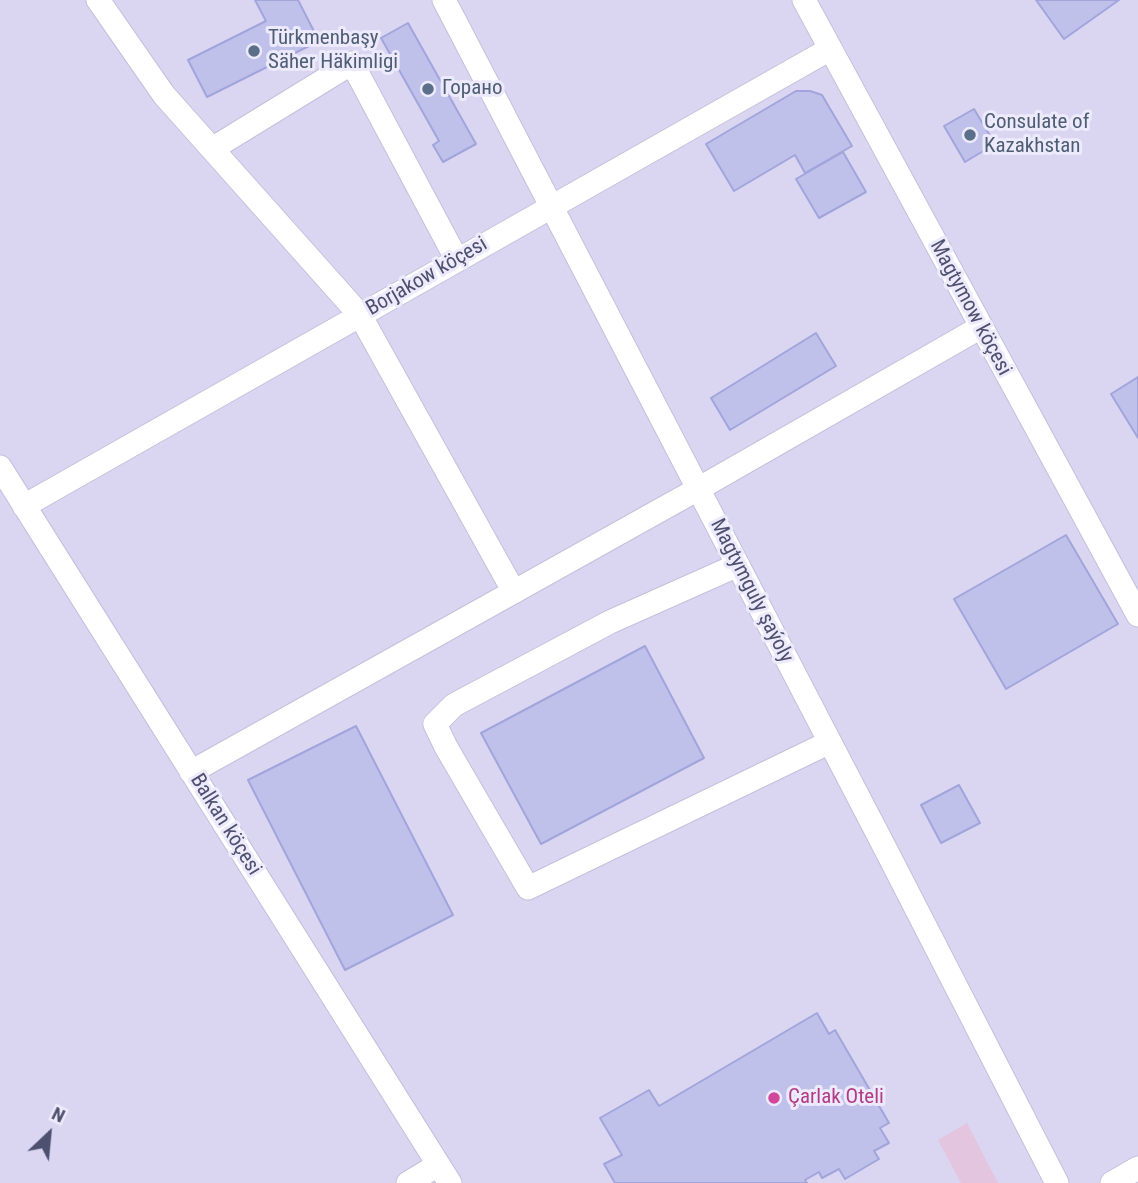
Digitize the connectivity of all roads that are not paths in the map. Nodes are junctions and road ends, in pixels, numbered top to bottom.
1 (98, 0) edge
2 (444, 0) edge
3 (804, 0) edge
4 (830, 49) junction
5 (212, 149) junction
6 (551, 206) junction
7 (457, 260) junction
8 (360, 315) junction
9 (981, 327) junction
10 (0, 467) edge
11 (698, 489) junction
12 (24, 506) junction
13 (738, 565) junction
14 (514, 592) junction
15 (1138, 615) edge
16 (830, 742) junction
17 (191, 772) junction
18 (1138, 1168) edge
19 (444, 1174) edge
20 (408, 1183) edge
21 (1057, 1183) edge
22 (1112, 1183) edge

1 - 5 street
2 - 6 street, Magtymguly şaýoly
3 - 4 street, Magtymow köçesi
4 - 6 street, Borjakow köçesi
4 - 9 street, Magtymow köçesi
5 - 7 street
5 - 8 street
6 - 7 street, Borjakow köçesi
6 - 11 street, Magtymguly şaýoly
7 - 8 street, Borjakow köçesi
8 - 12 street, Borjakow köçesi
8 - 14 street
9 - 11 street
9 - 15 street, Magtymow köçesi
10 - 12 street, Balkan köçesi
11 - 13 street, Magtymguly şaýoly
11 - 14 street
12 - 17 street, Balkan köçesi
13 - 16 street, Magtymguly şaýoly
13 - 16 street
14 - 17 street
16 - 21 street, Magtymguly şaýoly
17 - 19 street, Balkan köçesi
18 - 22 street
19 - 20 street

